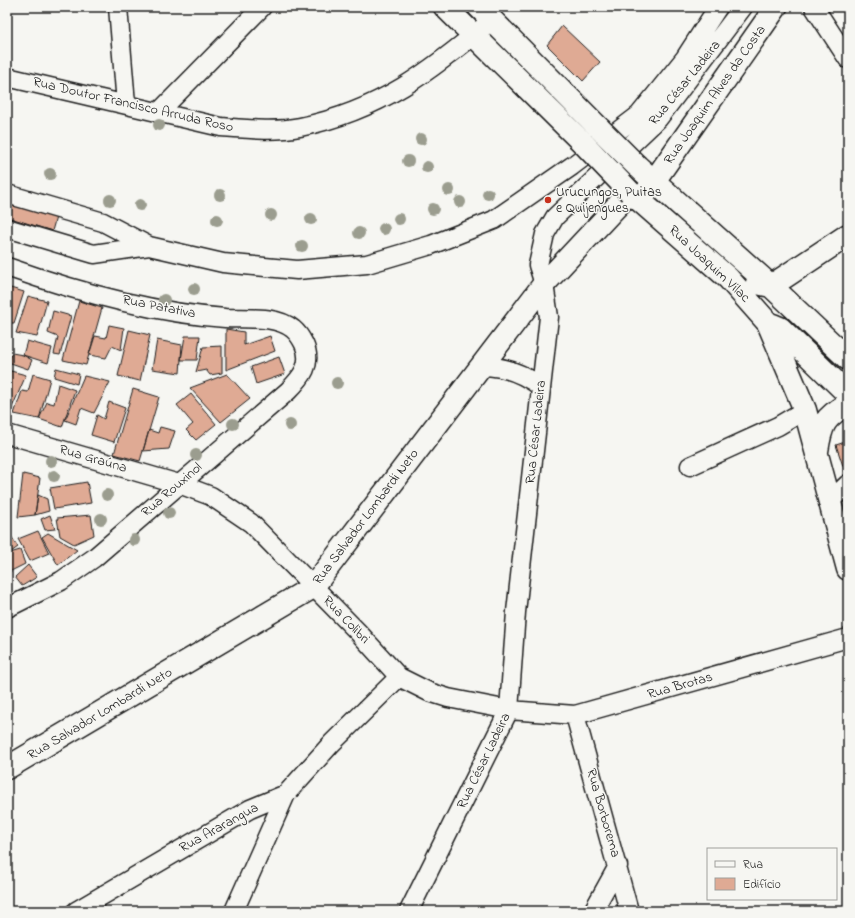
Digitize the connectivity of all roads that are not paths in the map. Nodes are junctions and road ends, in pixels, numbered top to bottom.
1 (118, 7) edge
2 (262, 7) edge
3 (445, 7) edge
4 (718, 7) edge
5 (743, 7) edge
6 (776, 7) edge
7 (814, 7) edge
8 (485, 14) edge
9 (474, 35) junction
10 (848, 59) edge
11 (7, 77) edge
12 (126, 104) junction
13 (158, 113) junction
14 (654, 183) junction
15 (7, 194) edge
16 (635, 196) junction
17 (7, 228) edge
18 (848, 235) edge
19 (149, 246) junction
20 (7, 267) edge
21 (728, 278) junction
22 (544, 284) junction
23 (771, 286) junction
24 (768, 323) junction
25 (305, 346) joint
26 (848, 359) edge
27 (481, 366) junction
28 (541, 387) junction
29 (848, 394) edge
30 (848, 404) edge
31 (805, 410) junction
32 (10, 436) edge
33 (817, 452) junction
34 (690, 466) dead end
35 (179, 484) junction
36 (848, 484) edge
37 (830, 501) junction
38 (848, 570) edge
39 (313, 587) junction
40 (7, 608) edge
41 (848, 638) edge
42 (399, 677) junction
43 (509, 710) junction
44 (576, 715) junction
45 (7, 768) edge
46 (286, 794) junction
47 (618, 866) junction
48 (76, 911) edge
49 (234, 911) edge
50 (409, 911) edge
51 (593, 911) edge
52 (629, 911) edge

1 - 12 street
2 - 13 street
3 - 9 main road, Rua Joaquim Vilac
4 - 19 street
5 - 22 street, Rua César Ladeira
6 - 14 main road, Rua Joaquim Alves da Costa
7 - 10 street
8 - 9 street, Rua Doutor Francisco Arruda Roso
8 - 14 main road, Rua Joaquim Vilac, bridge
9 - 13 street, Rua Doutor Francisco Arruda Roso
9 - 16 main road, Rua Joaquim Vilac, bridge
11 - 12 street, Rua Doutor Francisco Arruda Roso
12 - 13 street, Rua Doutor Francisco Arruda Roso
14 - 16 main road, Rua Salvador Lombardi Neto
14 - 23 main road, Rua Joaquim Vilac
15 - 19 street
16 - 21 main road, Rua Joaquim Vilac
16 - 22 main road, Rua Salvador Lombardi Neto
17 - 19 street
18 - 23 main road
20 - 25 street, Rua Patativa
21 - 23 main road
21 - 24 main road, Rua Joaquim Vilac
22 - 27 main road, Rua Salvador Lombardi Neto
22 - 28 street, Rua César Ladeira
23 - 26 main road, Rua Joaquim Vilac
24 - 29 main road
24 - 31 main road, Rua Joaquim Vilac
25 - 35 street, Rua Rouxinol
27 - 28 street
27 - 39 main road, Rua Salvador Lombardi Neto
28 - 43 street, Rua César Ladeira
30 - 33 main road
31 - 33 main road, Rua Joaquim Vilac
31 - 34 street
32 - 35 street, Rua Graúna
33 - 37 main road, Rua Joaquim Vilac
35 - 39 street, Rua Colibri
35 - 40 street, Rua Rouxinol
36 - 37 street
37 - 38 main road, Rua Joaquim Vilac
39 - 42 street, Rua Colibri
39 - 45 main road, Rua Salvador Lombardi Neto
41 - 44 street, Rua Brotas
42 - 43 street, Rua Colibri
42 - 46 street, Rua Ararangua
43 - 44 street, Rua Brotas
43 - 50 street, Rua César Ladeira
44 - 47 street, Rua Borborema
46 - 48 street, Rua Ararangua
46 - 49 street
47 - 51 street
47 - 52 street, Rua Borborema

